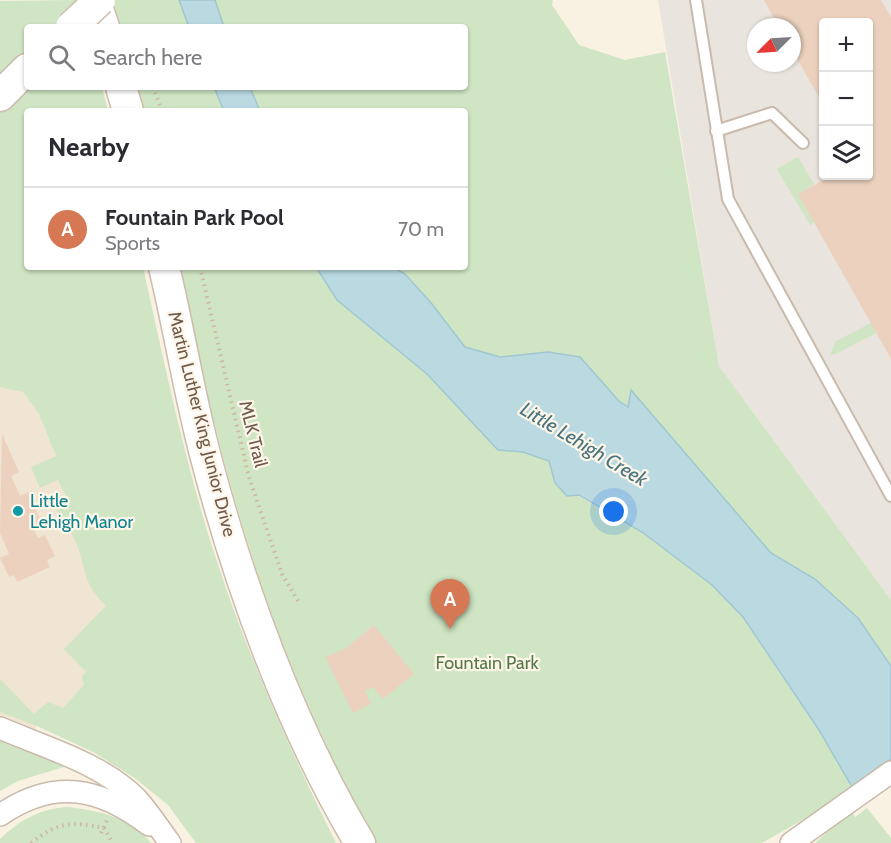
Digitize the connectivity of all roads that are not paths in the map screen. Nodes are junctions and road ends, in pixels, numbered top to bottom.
1 (95, 0) edge
2 (100, 0) edge
3 (696, 0) edge
4 (74, 24) edge
5 (103, 24) edge
6 (24, 72) edge
7 (123, 90) edge
8 (0, 96) edge
9 (127, 108) edge
10 (716, 131) junction
11 (803, 143) dead end
12 (165, 270) edge
13 (891, 496) edge
14 (0, 728) edge
15 (891, 772) edge
16 (0, 815) edge
17 (168, 841) edge
18 (360, 843) edge
19 (791, 843) edge

1 - 5 main road
2 - 4 main road, bridge
3 - 10 lane
6 - 8 main road
7 - 9 main road
10 - 11 lane
10 - 13 lane
12 - 18 main road, Martin Luther King Junior Drive
14 - 17 street
15 - 19 street
16 - 17 street

